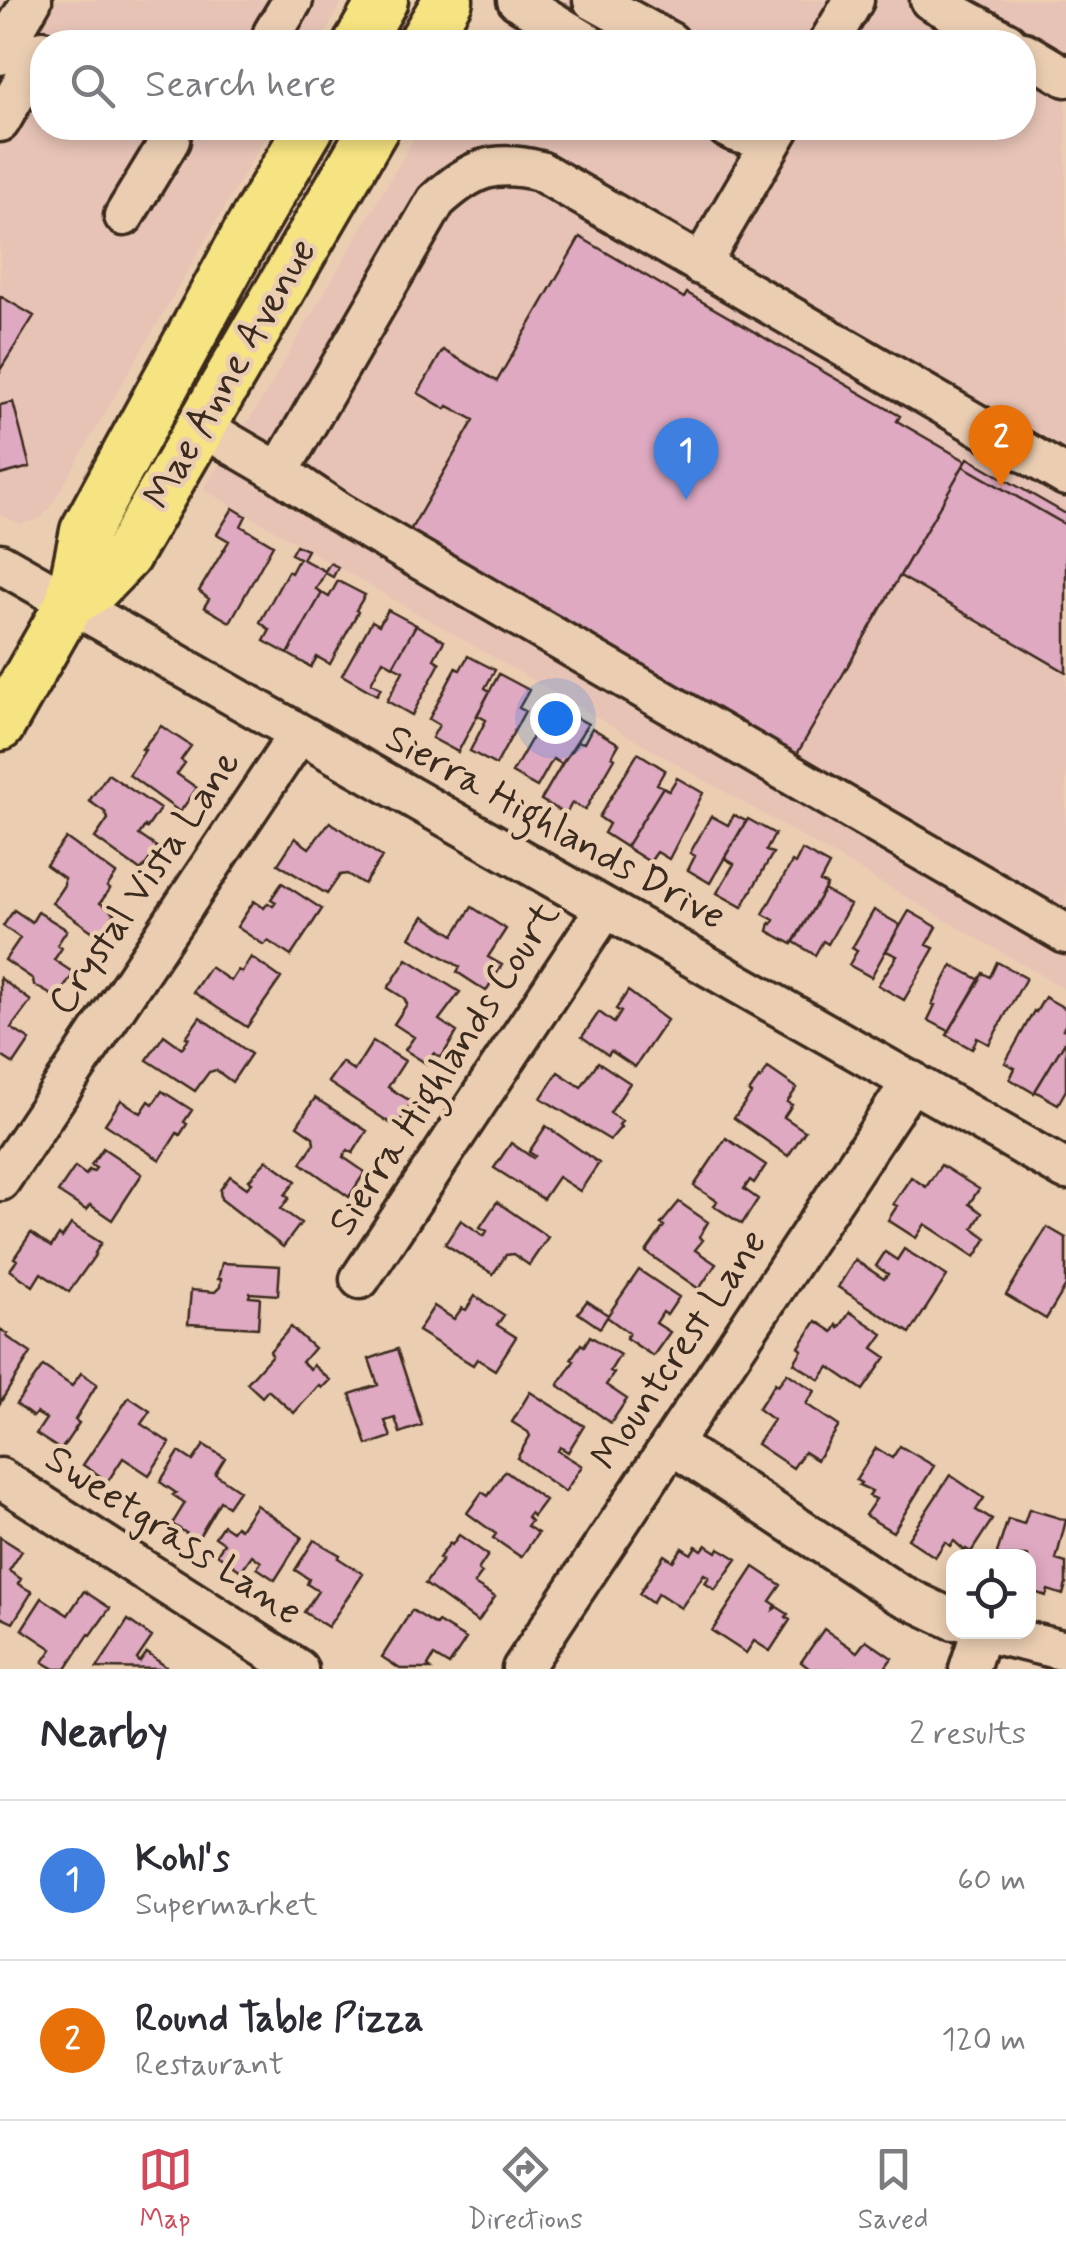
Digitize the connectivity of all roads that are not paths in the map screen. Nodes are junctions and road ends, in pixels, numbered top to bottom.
1 (32, 0) edge
2 (293, 0) edge
3 (448, 0) edge
4 (517, 0) edge
5 (854, 0) edge
6 (930, 0) edge
7 (608, 5) edge
8 (275, 30) edge
9 (430, 30) edge
10 (566, 30) edge
11 (650, 30) edge
12 (836, 30) edge
13 (985, 30) edge
14 (0, 55) edge
15 (1036, 59) edge
16 (30, 71) edge
17 (1066, 76) edge
18 (0, 122) edge
19 (170, 140) edge
20 (302, 140) edge
21 (772, 140) edge
22 (363, 146) edge
23 (124, 216) dead end
24 (700, 265) junction
25 (202, 426) junction
26 (279, 472) junction
27 (1066, 476) edge
28 (0, 564) edge
29 (70, 603) junction
30 (0, 726) edge
31 (298, 735) junction
32 (605, 909) junction
33 (1066, 934) edge
34 (912, 1081) junction
35 (1066, 1170) edge
36 (0, 1181) edge
37 (360, 1279) dead end
38 (672, 1444) junction
39 (0, 1478) edge
40 (946, 1616) edge
41 (980, 1639) edge
42 (1014, 1639) edge
43 (1066, 1651) edge
44 (298, 1669) edge
45 (522, 1669) edge
46 (968, 1669) edge

1 - 14 street
2 - 8 street
3 - 9 main road
4 - 10 street
5 - 12 street
6 - 13 street
7 - 11 street
15 - 17 street
16 - 18 street
19 - 23 street
20 - 29 main road, Mae Anne Avenue
21 - 24 street
22 - 25 main road, Mae Anne Avenue
24 - 26 street
24 - 27 street
25 - 26 street
25 - 29 main road, Mae Anne Avenue
26 - 33 street
28 - 29 street, Sierra Highlands Drive
29 - 30 main road, Mae Anne Avenue
29 - 31 street, Sierra Highlands Drive
31 - 32 street, Sierra Highlands Drive
31 - 36 street, Crystal Vista Lane
32 - 34 street, Sierra Highlands Drive
32 - 37 street, Sierra Highlands Court
34 - 35 street, Sierra Highlands Drive
34 - 38 street, Mountcrest Lane
38 - 40 street
38 - 45 street, Mountcrest Lane
39 - 44 street, Sweetgrass Lane
41 - 46 street
42 - 43 street

